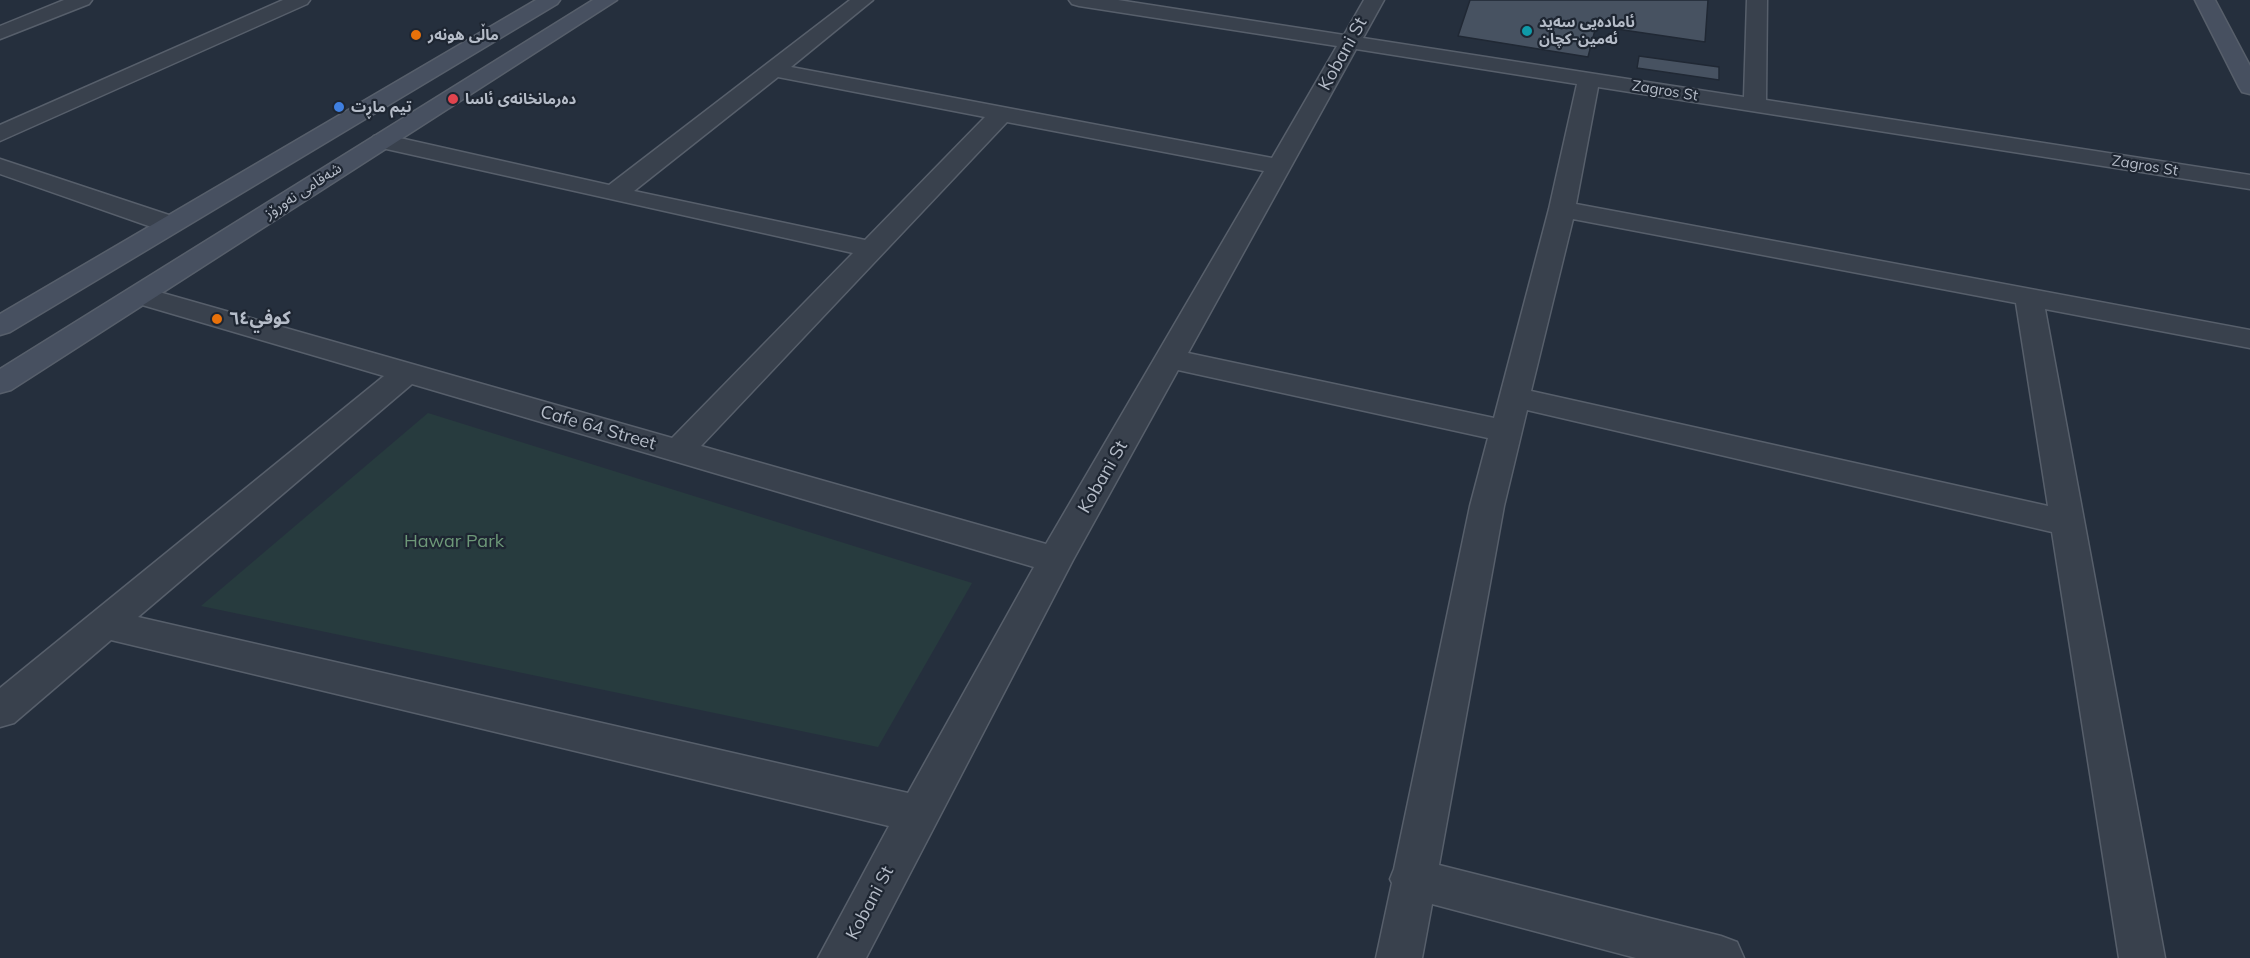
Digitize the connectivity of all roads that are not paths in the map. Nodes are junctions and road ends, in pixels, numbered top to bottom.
1 (82, 0) edge
2 (300, 0) edge
3 (550, 0) edge
4 (607, 0) edge
5 (863, 0) edge
6 (1079, 0) edge
7 (1374, 0) edge
8 (1757, 0) edge
9 (2205, 0) edge
10 (0, 33) edge
11 (1351, 41) junction
12 (2242, 56) edge
13 (775, 70) junction
14 (1588, 79) junction
15 (2250, 87) edge
16 (1755, 105) junction
17 (1000, 114) junction
18 (0, 134) edge
19 (382, 141) junction
20 (0, 166) edge
21 (1279, 168) junction
22 (2250, 182) edge
23 (614, 194) junction
24 (1562, 209) junction
25 (169, 224) junction
26 (872, 249) junction
27 (141, 296) junction
28 (2029, 297) junction
29 (0, 326) edge
30 (2250, 339) edge
31 (1172, 359) junction
32 (407, 373) junction
33 (0, 383) edge
34 (1515, 397) junction
35 (1506, 431) junction
36 (678, 451) junction
37 (2068, 523) junction
38 (1055, 560) junction
39 (105, 624) junction
40 (0, 711) edge
41 (917, 814) junction
42 (1412, 879) junction
43 (841, 958) edge
44 (1399, 958) edge
45 (1721, 958) edge
46 (2142, 958) edge

1 - 10 street
2 - 18 street
3 - 25 main road
4 - 19 main road, شەقامی نەورۆز
5 - 13 street
6 - 11 street, Zagros St
7 - 11 street, Kobani St
8 - 16 street
9 - 12 main road
11 - 14 street, Zagros St
11 - 21 street, Kobani St
12 - 15 main road
13 - 17 street
13 - 23 street
14 - 16 street, Zagros St
14 - 24 street
16 - 22 street, Zagros St
17 - 21 street
17 - 26 street
19 - 23 street
19 - 27 main road, شەقامی نەورۆز
20 - 25 street
21 - 31 street, Kobani St
23 - 26 street
24 - 28 street
24 - 34 street
25 - 29 main road
26 - 36 street
27 - 32 street, Cafe 64 Street
27 - 33 main road, شەقامی نەورۆز
28 - 30 street
28 - 37 street
31 - 35 street
31 - 38 street, Kobani St
32 - 36 street, Cafe 64 Street
32 - 39 street
34 - 35 street
34 - 37 street
35 - 42 street
36 - 38 street, Cafe 64 Street
37 - 46 street
38 - 41 street, Kobani St
39 - 40 street
39 - 41 street
41 - 43 street, Kobani St
42 - 44 street
42 - 45 street

